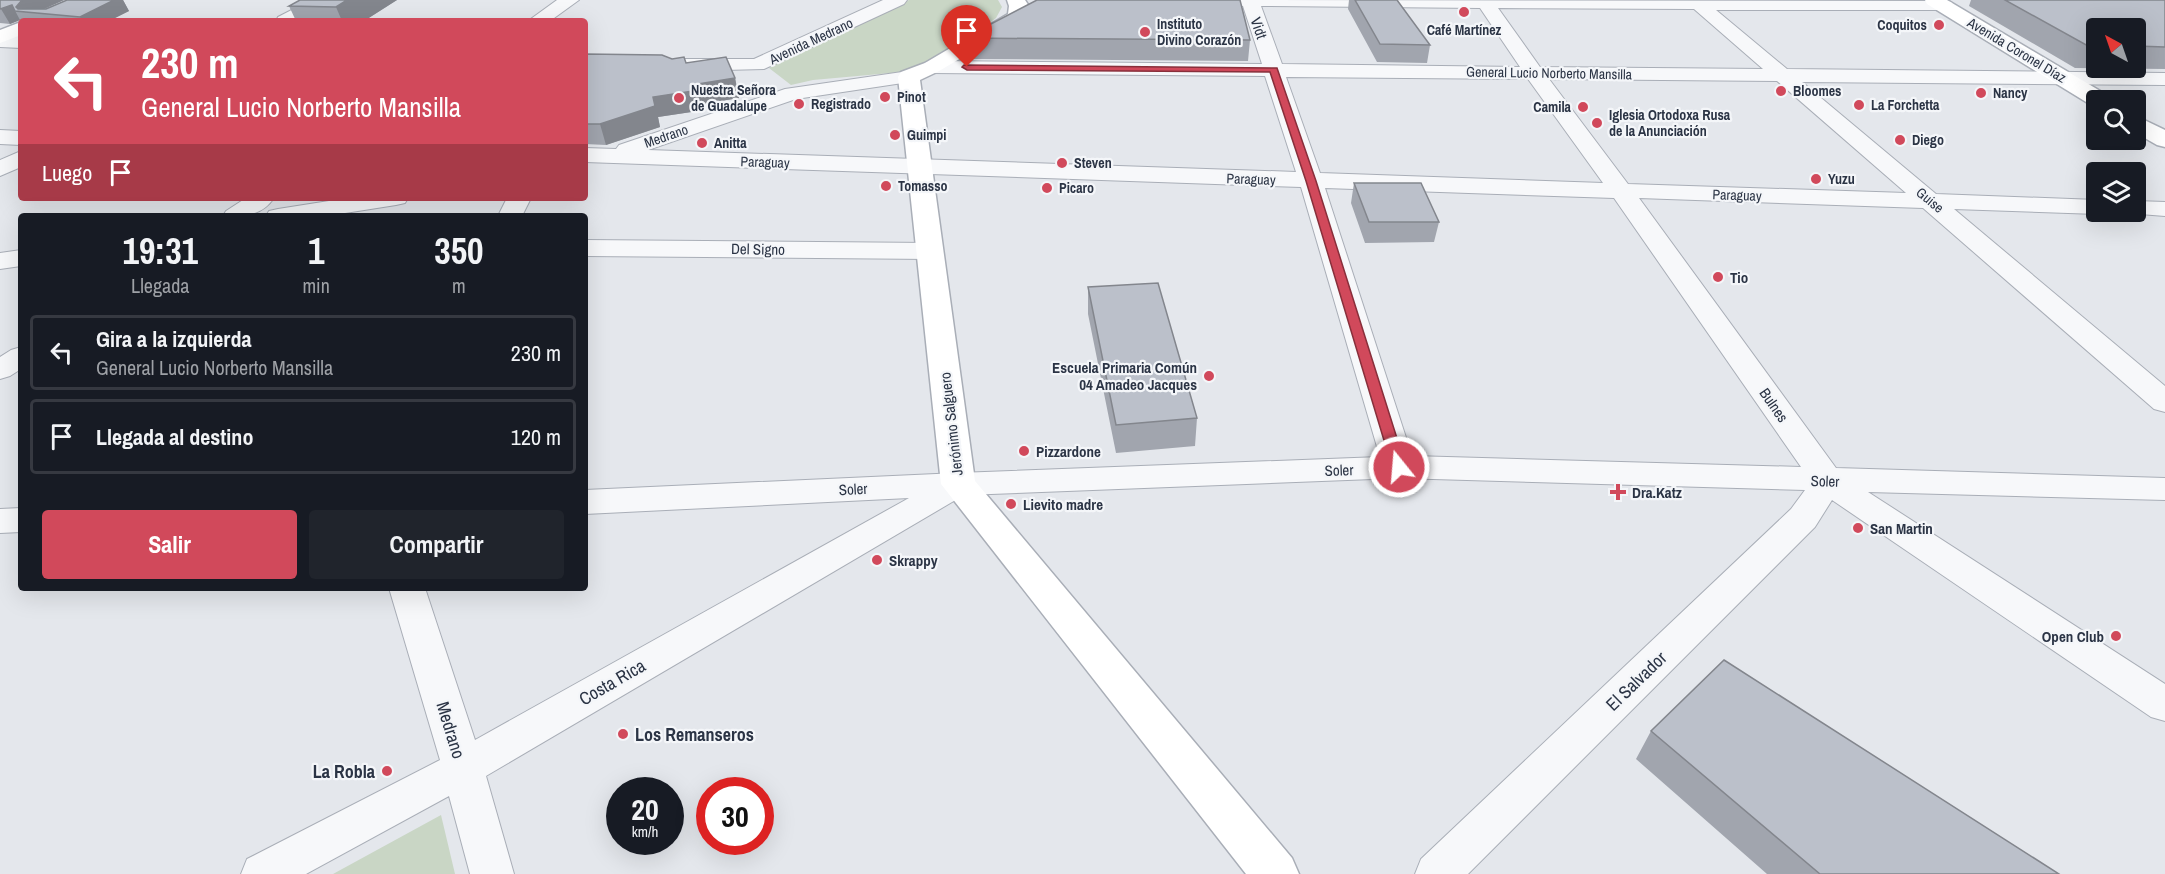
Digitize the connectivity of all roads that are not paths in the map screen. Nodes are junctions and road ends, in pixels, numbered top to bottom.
1 (325, 0) edge
2 (570, 0) edge
3 (898, 0) edge
4 (1230, 0) edge
5 (1250, 0) edge
6 (1485, 2) edge
7 (1696, 2) edge
8 (1950, 2) edge
9 (1038, 7) edge
10 (1017, 8) edge
11 (291, 18) edge
12 (542, 18) edge
13 (18, 30) edge
14 (0, 39) edge
15 (18, 42) edge
16 (665, 65) edge
17 (932, 67) junction
18 (1274, 70) junction
19 (1533, 73) junction
20 (1780, 75) junction
21 (909, 76) junction
22 (2060, 77) junction
23 (2165, 79) edge
24 (2086, 92) edge
25 (2146, 129) edge
26 (0, 137) edge
27 (18, 138) edge
28 (2165, 140) edge
29 (588, 155) edge
30 (608, 156) junction
31 (18, 160) edge
32 (588, 161) edge
33 (921, 167) junction
34 (0, 169) edge
35 (1311, 181) junction
36 (1621, 191) junction
37 (258, 201) edge
38 (376, 201) edge
39 (1932, 201) junction
40 (2086, 207) edge
41 (2146, 208) edge
42 (2165, 209) edge
43 (240, 213) edge
44 (298, 213) edge
45 (588, 248) edge
46 (930, 251) junction
47 (18, 258) edge
48 (0, 261) edge
49 (18, 358) edge
50 (0, 370) edge
51 (2165, 402) edge
52 (1399, 467) junction
53 (1828, 481) junction
54 (958, 484) junction
55 (2165, 489) edge
56 (588, 502) edge
57 (18, 520) edge
58 (0, 521) edge
59 (408, 591) edge
60 (2165, 705) edge
61 (463, 768) junction
62 (263, 874) edge
63 (492, 874) edge
64 (1275, 874) edge
65 (1437, 874) edge

1 - 11 street
2 - 12 street
3 - 16 street, Avenida Medrano
4 - 5 street
5 - 6 street
5 - 18 street, Vidt
6 - 7 street
6 - 19 street, Bulnes
7 - 8 street
7 - 20 street, Guise
8 - 22 street, Avenida Coronel Díaz
9 - 10 street
10 - 17 street
13 - 14 street
14 - 15 street
17 - 18 street, General Lucio Norberto Mansilla
17 - 21 street
18 - 19 street, General Lucio Norberto Mansilla
18 - 35 street, Vidt
19 - 20 street, General Lucio Norberto Mansilla
19 - 36 street, Bulnes
20 - 22 street, General Lucio Norberto Mansilla
20 - 39 street, Guise
21 - 30 street, Medrano
21 - 33 street, Jerónimo Salguero
22 - 23 street, General Lucio Norberto Mansilla
22 - 24 street, Avenida Coronel Díaz
25 - 28 street
26 - 27 street
29 - 30 street, Paraguay
30 - 32 street
30 - 33 street, Paraguay
31 - 34 street
33 - 35 street, Paraguay
33 - 46 street, Jerónimo Salguero
35 - 36 street, Paraguay
35 - 52 street, Vidt
36 - 39 street, Paraguay
36 - 53 street, Bulnes
37 - 43 street
38 - 44 street
39 - 40 street, Paraguay
39 - 51 street, Guise
41 - 42 street
45 - 46 street, Del Signo
46 - 54 street, Jerónimo Salguero
47 - 48 street
49 - 50 street
52 - 53 street, Soler
52 - 54 street, Soler
53 - 55 street, Soler
53 - 60 street, Bulnes
53 - 65 street, El Salvador
54 - 56 street, Soler
54 - 61 street, Costa Rica
54 - 64 street, Jerónimo Salguero
57 - 58 street
59 - 61 street, Medrano
61 - 62 street, Costa Rica
61 - 63 street, Medrano

